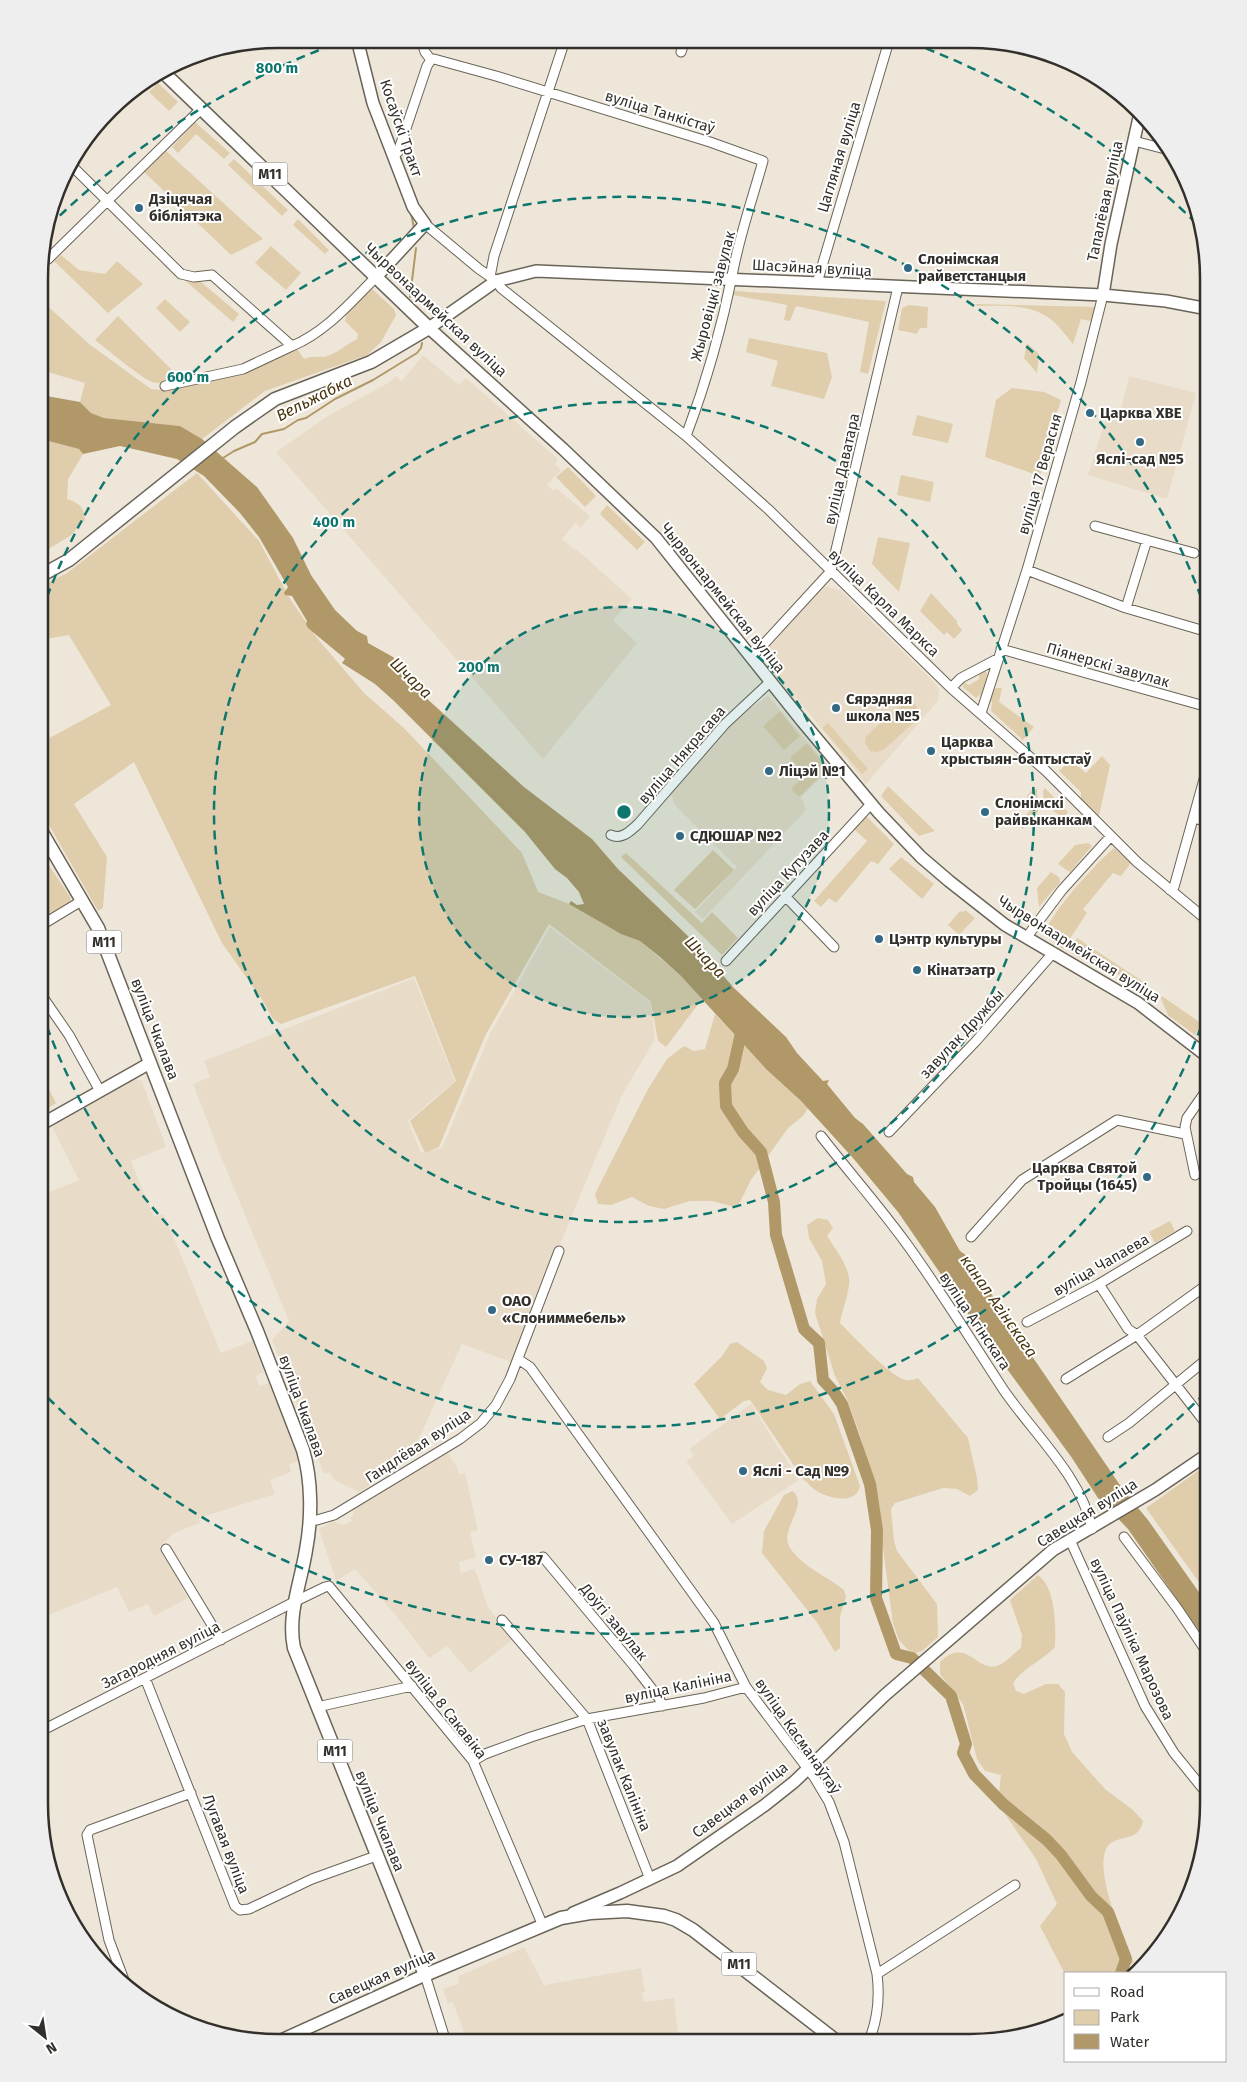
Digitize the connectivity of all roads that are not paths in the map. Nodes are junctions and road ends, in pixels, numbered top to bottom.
1 (359, 48) edge
2 (424, 48) edge
3 (563, 48) edge
4 (682, 48) edge
5 (886, 48) edge
6 (681, 52) dead end
7 (431, 60) junction
8 (167, 76) edge
9 (547, 92) junction
10 (202, 109) junction
11 (1138, 122) edge
12 (1134, 141) junction
13 (1159, 147) edge
14 (393, 156) junction
15 (763, 161) joint
16 (75, 169) edge
17 (108, 200) junction
18 (425, 224) junction
19 (48, 259) dead end
20 (376, 277) junction
21 (493, 279) junction
22 (732, 279) junction
23 (817, 283) junction
24 (898, 287) junction
25 (1103, 295) junction
26 (1200, 307) edge
27 (428, 328) junction
28 (292, 346) junction
29 (165, 386) dead end
30 (686, 436) junction
31 (1095, 526) dead end
32 (1148, 540) junction
33 (1194, 553) dead end
34 (1027, 570) junction
35 (831, 571) junction
36 (48, 572) edge
37 (1126, 608) junction
38 (1200, 630) edge
39 (1000, 654) junction
40 (751, 658) junction
41 (770, 682) junction
42 (951, 688) junction
43 (1200, 705) edge
44 (981, 713) junction
45 (1200, 795) edge
46 (871, 804) junction
47 (1194, 818) junction
48 (1200, 820) edge
49 (611, 835) dead end
50 (1111, 836) junction
51 (48, 842) edge
52 (1170, 890) junction
53 (785, 896) junction
54 (83, 900) junction
55 (1200, 914) edge
56 (48, 921) edge
57 (1026, 938) junction
58 (834, 948) dead end
59 (1052, 953) junction
60 (726, 961) dead end
61 (48, 1004) edge
62 (1200, 1052) edge
63 (150, 1063) junction
64 (100, 1091) junction
65 (1200, 1099) edge
66 (48, 1120) edge
67 (889, 1132) dead end
68 (1185, 1134) junction
69 (821, 1136) dead end
70 (1195, 1175) dead end
71 (1187, 1231) dead end
72 (971, 1237) dead end
73 (560, 1252) dead end
74 (1099, 1284) junction
75 (1200, 1290) edge
76 (1028, 1322) dead end
77 (1136, 1335) junction
78 (518, 1359) junction
79 (1200, 1365) edge
80 (1066, 1379) dead end
81 (1176, 1385) junction
82 (1200, 1416) edge
83 (1108, 1436) dead end
84 (1200, 1459) edge
85 (309, 1520) junction
86 (1096, 1526) junction
87 (1124, 1536) dead end
88 (1070, 1540) junction
89 (166, 1549) dead end
90 (542, 1557) dead end
91 (296, 1601) junction
92 (502, 1620) dead end
93 (221, 1640) junction
94 (1200, 1642) edge
95 (145, 1678) junction
96 (412, 1686) junction
97 (746, 1687) junction
98 (317, 1706) junction
99 (662, 1706) junction
100 (588, 1719) junction
101 (48, 1727) edge
102 (473, 1761) junction
103 (808, 1768) junction
104 (1200, 1785) edge
105 (190, 1793) junction
106 (376, 1856) junction
107 (650, 1879) junction
108 (1015, 1885) dead end
109 (620, 1893) junction
110 (627, 1911) junction
111 (562, 1918) junction
112 (543, 1926) junction
113 (121, 1973) edge
114 (877, 1974) junction
115 (426, 1975) junction
116 (875, 2025) junction
117 (295, 2034) edge
118 (444, 2034) edge
119 (826, 2034) edge
120 (872, 2034) edge
121 (875, 2034) edge

1 - 14 main road, Косаўскі Тракт
2 - 7 street
3 - 9 street
4 - 6 street
5 - 23 street, Цагляная вуліца
7 - 9 street, вуліца Танкістаў
7 - 14 street
8 - 10 highway, Чырвонаармейская вуліца / М11
9 - 15 street, вуліца Танкістаў
9 - 21 street
10 - 17 street
10 - 20 highway, Чырвонаармейская вуліца / М11
11 - 12 main road, Тапалёвая вуліца
12 - 13 street
12 - 25 main road, Тапалёвая вуліца
14 - 18 main road, Косаўскі Тракт
15 - 22 street, Жыровіцкі завулак
16 - 17 street
17 - 19 street
17 - 28 street
18 - 20 main road
18 - 21 street, Косаўскі Тракт
20 - 27 highway, Чырвонаармейская вуліца / М11
20 - 28 street
21 - 22 main road, Шасэйная вуліца
21 - 27 main road, Шасэйная вуліца
21 - 30 street, вуліца Карла Маркса
22 - 23 main road, Шасэйная вуліца
22 - 30 street, Жыровіцкі завулак
23 - 24 main road, Шасэйная вуліца
24 - 25 main road, Шасэйная вуліца
24 - 35 street, вуліца Даватара
25 - 26 main road, Шасэйная вуліца
25 - 34 street, вуліца 17 Верасня
27 - 36 highway
27 - 40 main road, Чырвонаармейская вуліца
28 - 29 street
30 - 35 street, вуліца Карла Маркса
31 - 32 street
32 - 33 street
32 - 37 street
34 - 37 street
34 - 39 street, вуліца 17 Верасня
35 - 40 street, вуліца Даватара
35 - 42 street, вуліца Карла Маркса
37 - 38 street
39 - 42 street
39 - 43 street, Піянерскі завулак
39 - 44 street, вуліца 17 Верасня
40 - 41 main road, Чырвонаармейская вуліца
41 - 46 main road, Чырвонаармейская вуліца
41 - 49 street, вуліца Някрасава
42 - 44 street, вуліца Карла Маркса
44 - 50 street, вуліца Карла Маркса
45 - 47 street
46 - 53 street, вуліца Кутузава
46 - 57 main road, Чырвонаармейская вуліца
47 - 48 street
47 - 52 street
50 - 52 street, вуліца Карла Маркса
50 - 57 street
51 - 54 highway, вуліца Чкалава / М11
52 - 55 street, вуліца Карла Маркса
53 - 58 street
53 - 60 street, вуліца Кутузава
54 - 56 street
54 - 63 highway, вуліца Чкалава / М11
57 - 59 main road, Чырвонаармейская вуліца
59 - 62 main road, Чырвонаармейская вуліца
59 - 67 street, завулак Дружбы
61 - 64 street
63 - 64 main road
63 - 85 highway, вуліца Чкалава / М11
64 - 66 main road
65 - 68 street
68 - 70 street
68 - 72 street
69 - 86 street, вуліца Агінскага
71 - 74 street, вуліца Чапаева
73 - 78 street, Гандлёвая вуліца
74 - 76 street, вуліца Чапаева
74 - 77 street
75 - 77 street
77 - 80 street
77 - 81 street
78 - 85 street, Гандлёвая вуліца
78 - 97 street, вуліца Касманаўтаў
79 - 81 street
81 - 82 street
81 - 83 street
84 - 86 main road, Савецкая вуліца
85 - 91 highway, вуліца Чкалава / М11
86 - 88 main road, Савецкая вуліца
87 - 94 street
88 - 103 main road, Савецкая вуліца
88 - 104 street, вуліца Паўліка Марозова
89 - 93 street
90 - 99 street, Доўгі завулак
91 - 93 street, Загародняя вуліца
91 - 96 street, вуліца 8 Сакавіка
91 - 98 highway, вуліца Чкалава / М11
92 - 100 street, завулак Калініна
93 - 95 street, Загародняя вуліца
95 - 101 street, Загародняя вуліца
95 - 105 street, Лугавая вуліца
96 - 98 street
96 - 102 street, вуліца 8 Сакавіка
97 - 99 street, вуліца Калініна
97 - 103 street, вуліца Касманаўтаў
98 - 106 highway, вуліца Чкалава / М11
99 - 100 street, вуліца Калініна
100 - 102 street, вуліца Калініна
100 - 107 street, завулак Калініна
102 - 112 street, вуліца 8 Сакавіка
103 - 107 main road, Савецкая вуліца
103 - 114 street, вуліца Касманаўтаў
105 - 106 street, Лугавая вуліца
105 - 113 street
106 - 115 highway, вуліца Чкалава / М11
107 - 109 main road, Савецкая вуліца
108 - 114 street
109 - 110 main road
109 - 111 main road, Савецкая вуліца
110 - 111 highway, М11
110 - 119 highway, М11
111 - 112 highway, Савецкая вуліца / М11
112 - 115 highway, Савецкая вуліца / М11
114 - 116 street, вуліца Касманаўтаў
115 - 117 main road, Савецкая вуліца
115 - 118 street, вуліца Чкалава
116 - 120 street, вуліца Касманаўтаў
116 - 121 street

